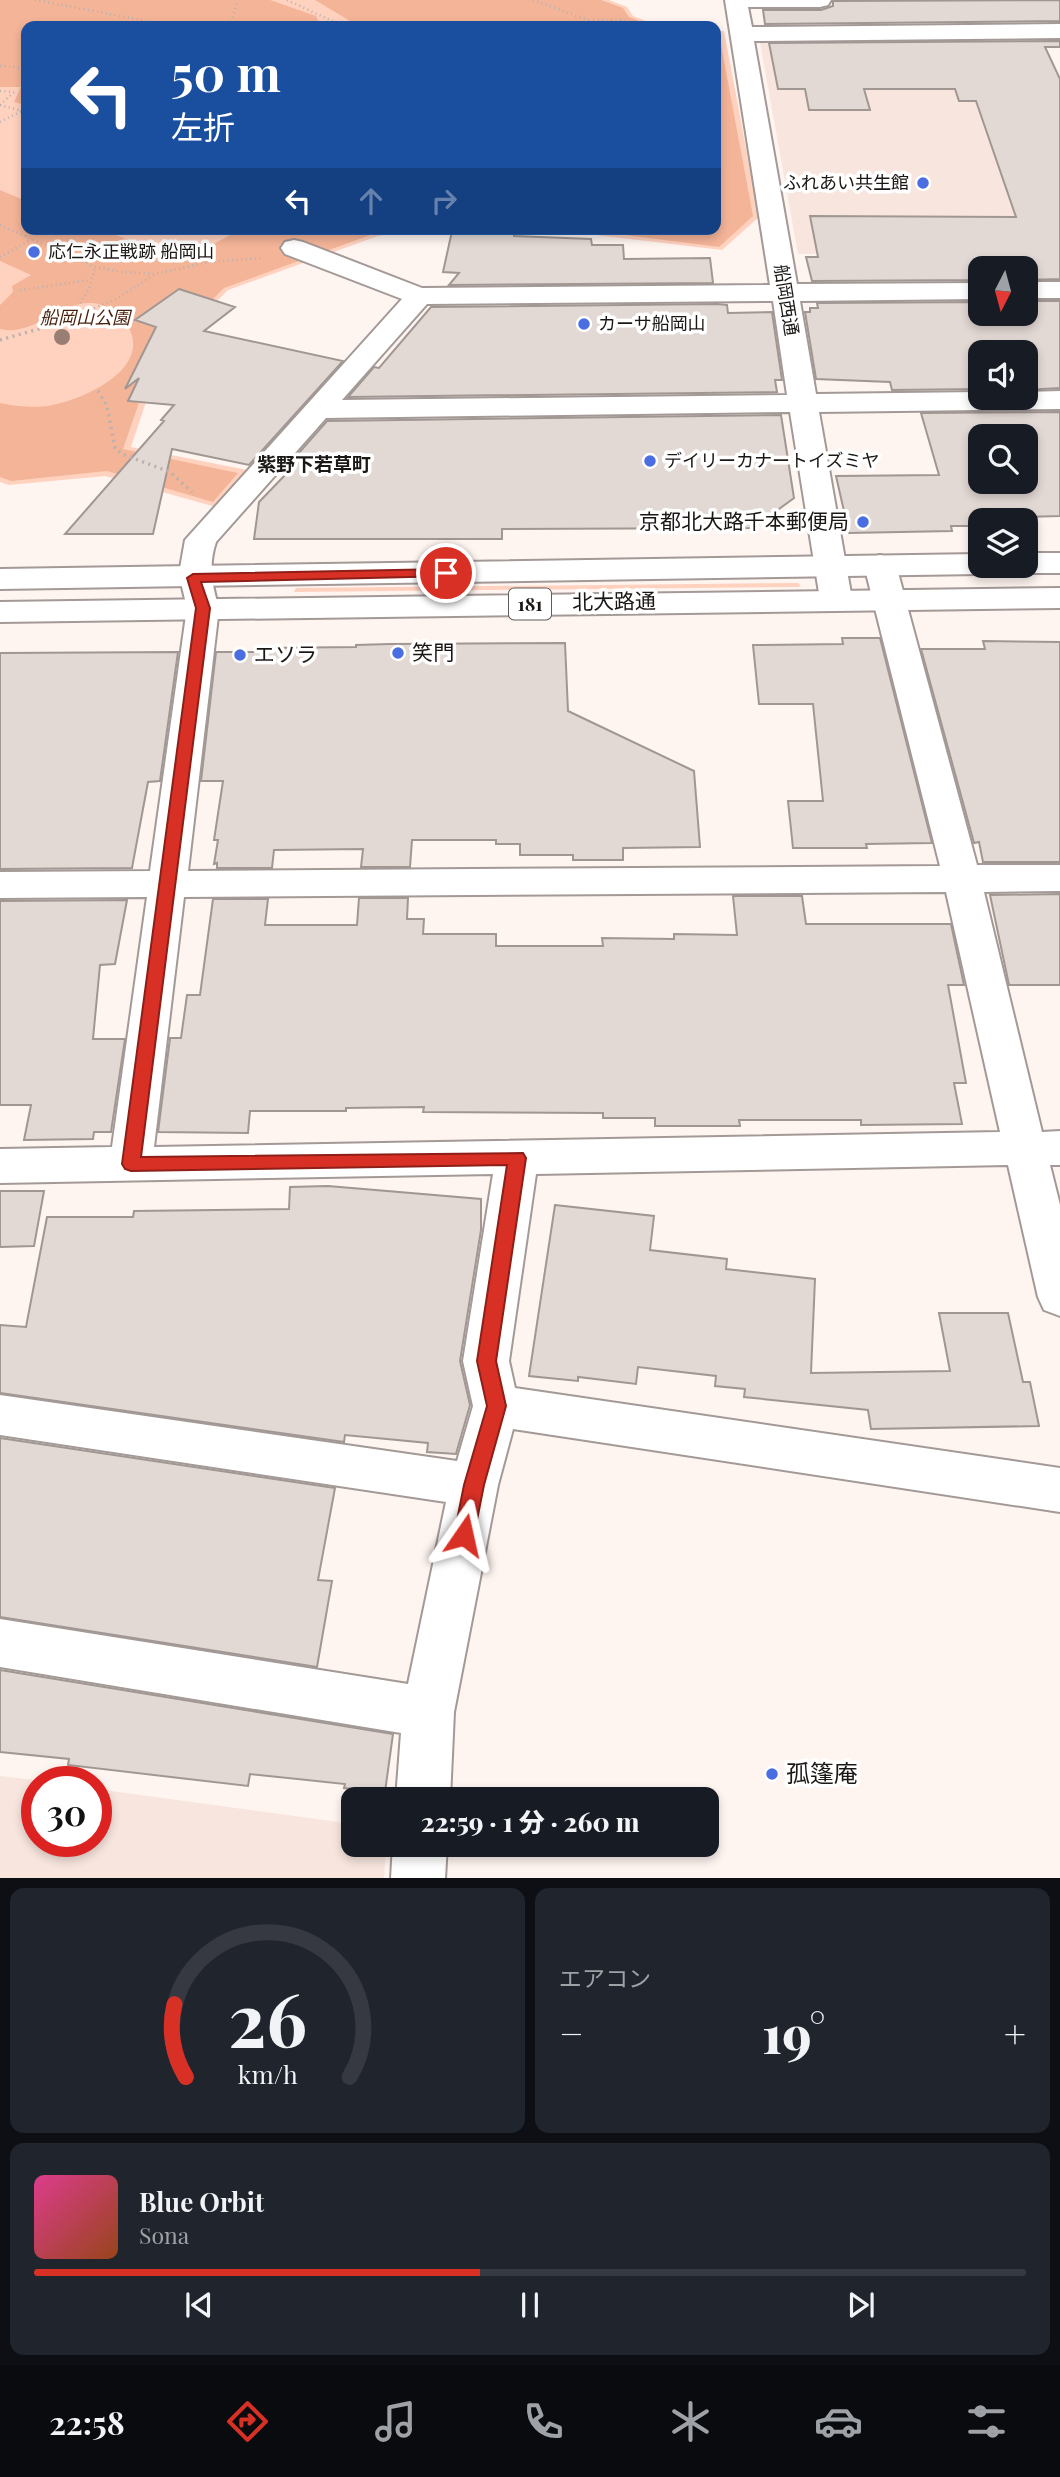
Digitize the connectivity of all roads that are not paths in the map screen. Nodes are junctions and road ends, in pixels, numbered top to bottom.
1 (820, 0) edge
2 (736, 1) edge
3 (1060, 31) edge
4 (742, 34) junction
5 (293, 248) road end
6 (1038, 290) edge
7 (1060, 290) edge
8 (968, 291) edge
9 (785, 293) junction
10 (419, 296) junction
11 (1060, 400) edge
12 (803, 403) junction
13 (318, 409) junction
14 (1038, 563) edge
15 (1060, 563) edge
16 (830, 566) junction
17 (968, 566) edge
18 (0, 579) edge
19 (883, 582) junction
20 (198, 593) junction
21 (1060, 598) edge
22 (836, 599) junction
23 (0, 612) edge
24 (1060, 878) edge
25 (962, 879) junction
26 (167, 884) junction
27 (0, 885) edge
28 (1043, 1149) edge
29 (517, 1158) junction
30 (131, 1164) junction
31 (0, 1166) edge
32 (1060, 1297) edge
33 (496, 1406) junction
34 (0, 1415) edge
35 (474, 1485) junction
36 (1060, 1490) edge
37 (0, 1643) edge
38 (428, 1712) junction
39 (424, 1787) edge
40 (419, 1857) edge
41 (418, 1878) edge

1 - 2 street
2 - 4 street, 船岡西通
3 - 4 street
4 - 9 street, 船岡西通
5 - 10 street
6 - 7 street
8 - 9 street
9 - 10 street
9 - 12 street, 船岡西通
10 - 13 street
11 - 12 street
12 - 13 street
12 - 16 street, 船岡西通
13 - 20 street
14 - 15 street
16 - 19 street, 北大路通 / 181
16 - 20 street, 北大路通 / 181
16 - 22 street, 船岡西通
17 - 19 street, 北大路通 / 181
18 - 20 street, 北大路通 / 181
19 - 21 street, 北大路通 / 181
19 - 22 street, 北大路通 / 181
19 - 25 street
20 - 22 street, 北大路通 / 181
20 - 23 street, 北大路通 / 181
20 - 26 street
24 - 25 street
25 - 26 street
25 - 28 street
26 - 27 street
26 - 30 street
28 - 29 street
28 - 32 street
29 - 30 street
29 - 33 street
30 - 31 street
33 - 35 street
33 - 36 street
34 - 35 street
35 - 38 street
37 - 38 street
38 - 39 street
40 - 41 street

